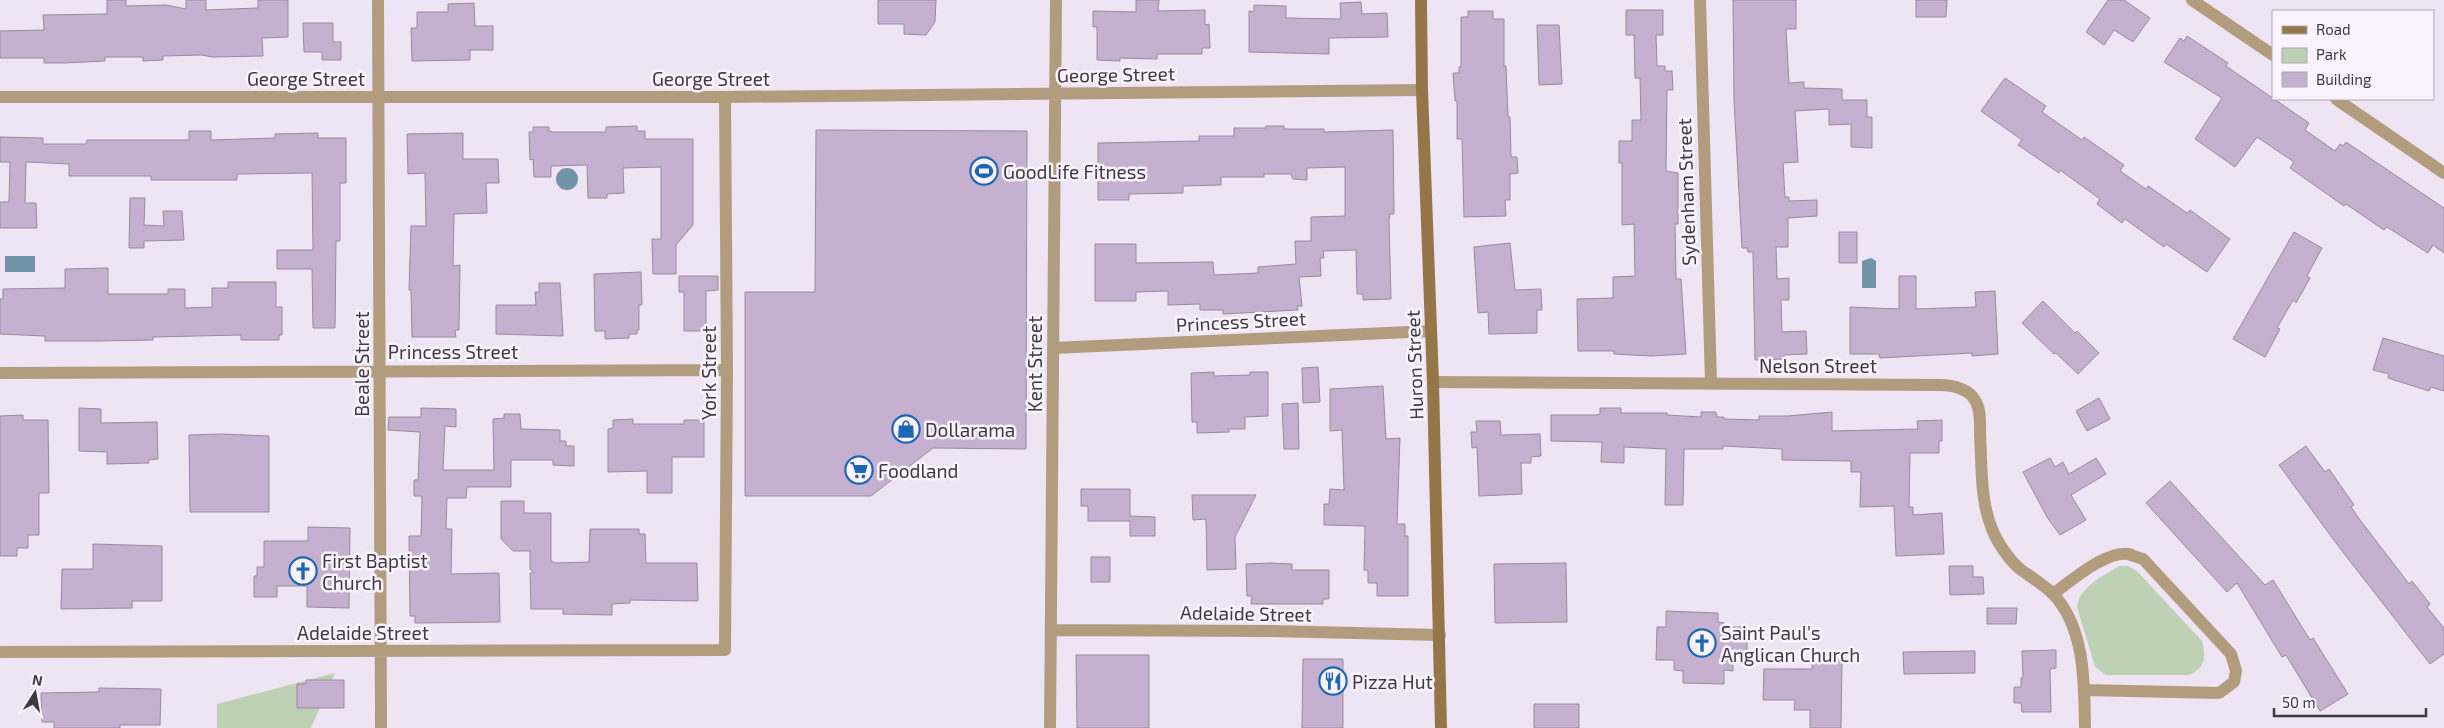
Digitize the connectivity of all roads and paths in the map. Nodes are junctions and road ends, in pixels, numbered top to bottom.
1 (378, 0) edge
2 (1056, 0) edge
3 (1421, 0) edge
4 (1700, 0) edge
5 (2192, 0) edge
6 (2272, 54) edge
7 (1422, 90) junction
8 (1054, 94) junction
9 (0, 97) edge
10 (378, 97) junction
11 (725, 97) junction
12 (2337, 100) edge
13 (2444, 173) edge
14 (1431, 331) junction
15 (1053, 348) junction
16 (381, 370) junction
17 (727, 370) junction
18 (0, 373) edge
19 (1434, 382) junction
20 (1711, 382) junction
21 (2053, 594) junction
22 (1052, 630) junction
23 (1440, 635) junction
24 (725, 650) joint
25 (380, 651) junction
26 (0, 652) edge
27 (2084, 690) junction
28 (381, 728) edge
29 (1050, 728) edge
30 (1440, 728) edge
31 (2085, 728) edge

1 - 10 street, Beale Street
2 - 8 street, Kent Street
3 - 7 main road, Huron Street
4 - 20 street, Sydenham Street
5 - 6 street
7 - 8 street, George Street
7 - 14 main road, Huron Street
8 - 11 street, George Street
8 - 15 street, Kent Street
9 - 10 street, George Street
10 - 11 street, George Street
10 - 16 street, Beale Street
11 - 17 street, York Street
12 - 13 street
14 - 15 street, Princess Street
14 - 19 main road, Huron Street
15 - 22 street, Kent Street
16 - 17 street, Princess Street
16 - 18 street, Princess Street
16 - 25 street, Beale Street
17 - 24 street, York Street
19 - 20 street, Nelson Street
19 - 23 main road, Huron Street
20 - 21 street, Nelson Street
21 - 27 street
21 - 27 street
22 - 23 street, Adelaide Street
22 - 29 street, Kent Street
23 - 30 main road, Huron Street
24 - 25 street, Adelaide Street
25 - 26 street, Adelaide Street
25 - 28 street, Beale Street
27 - 31 street

